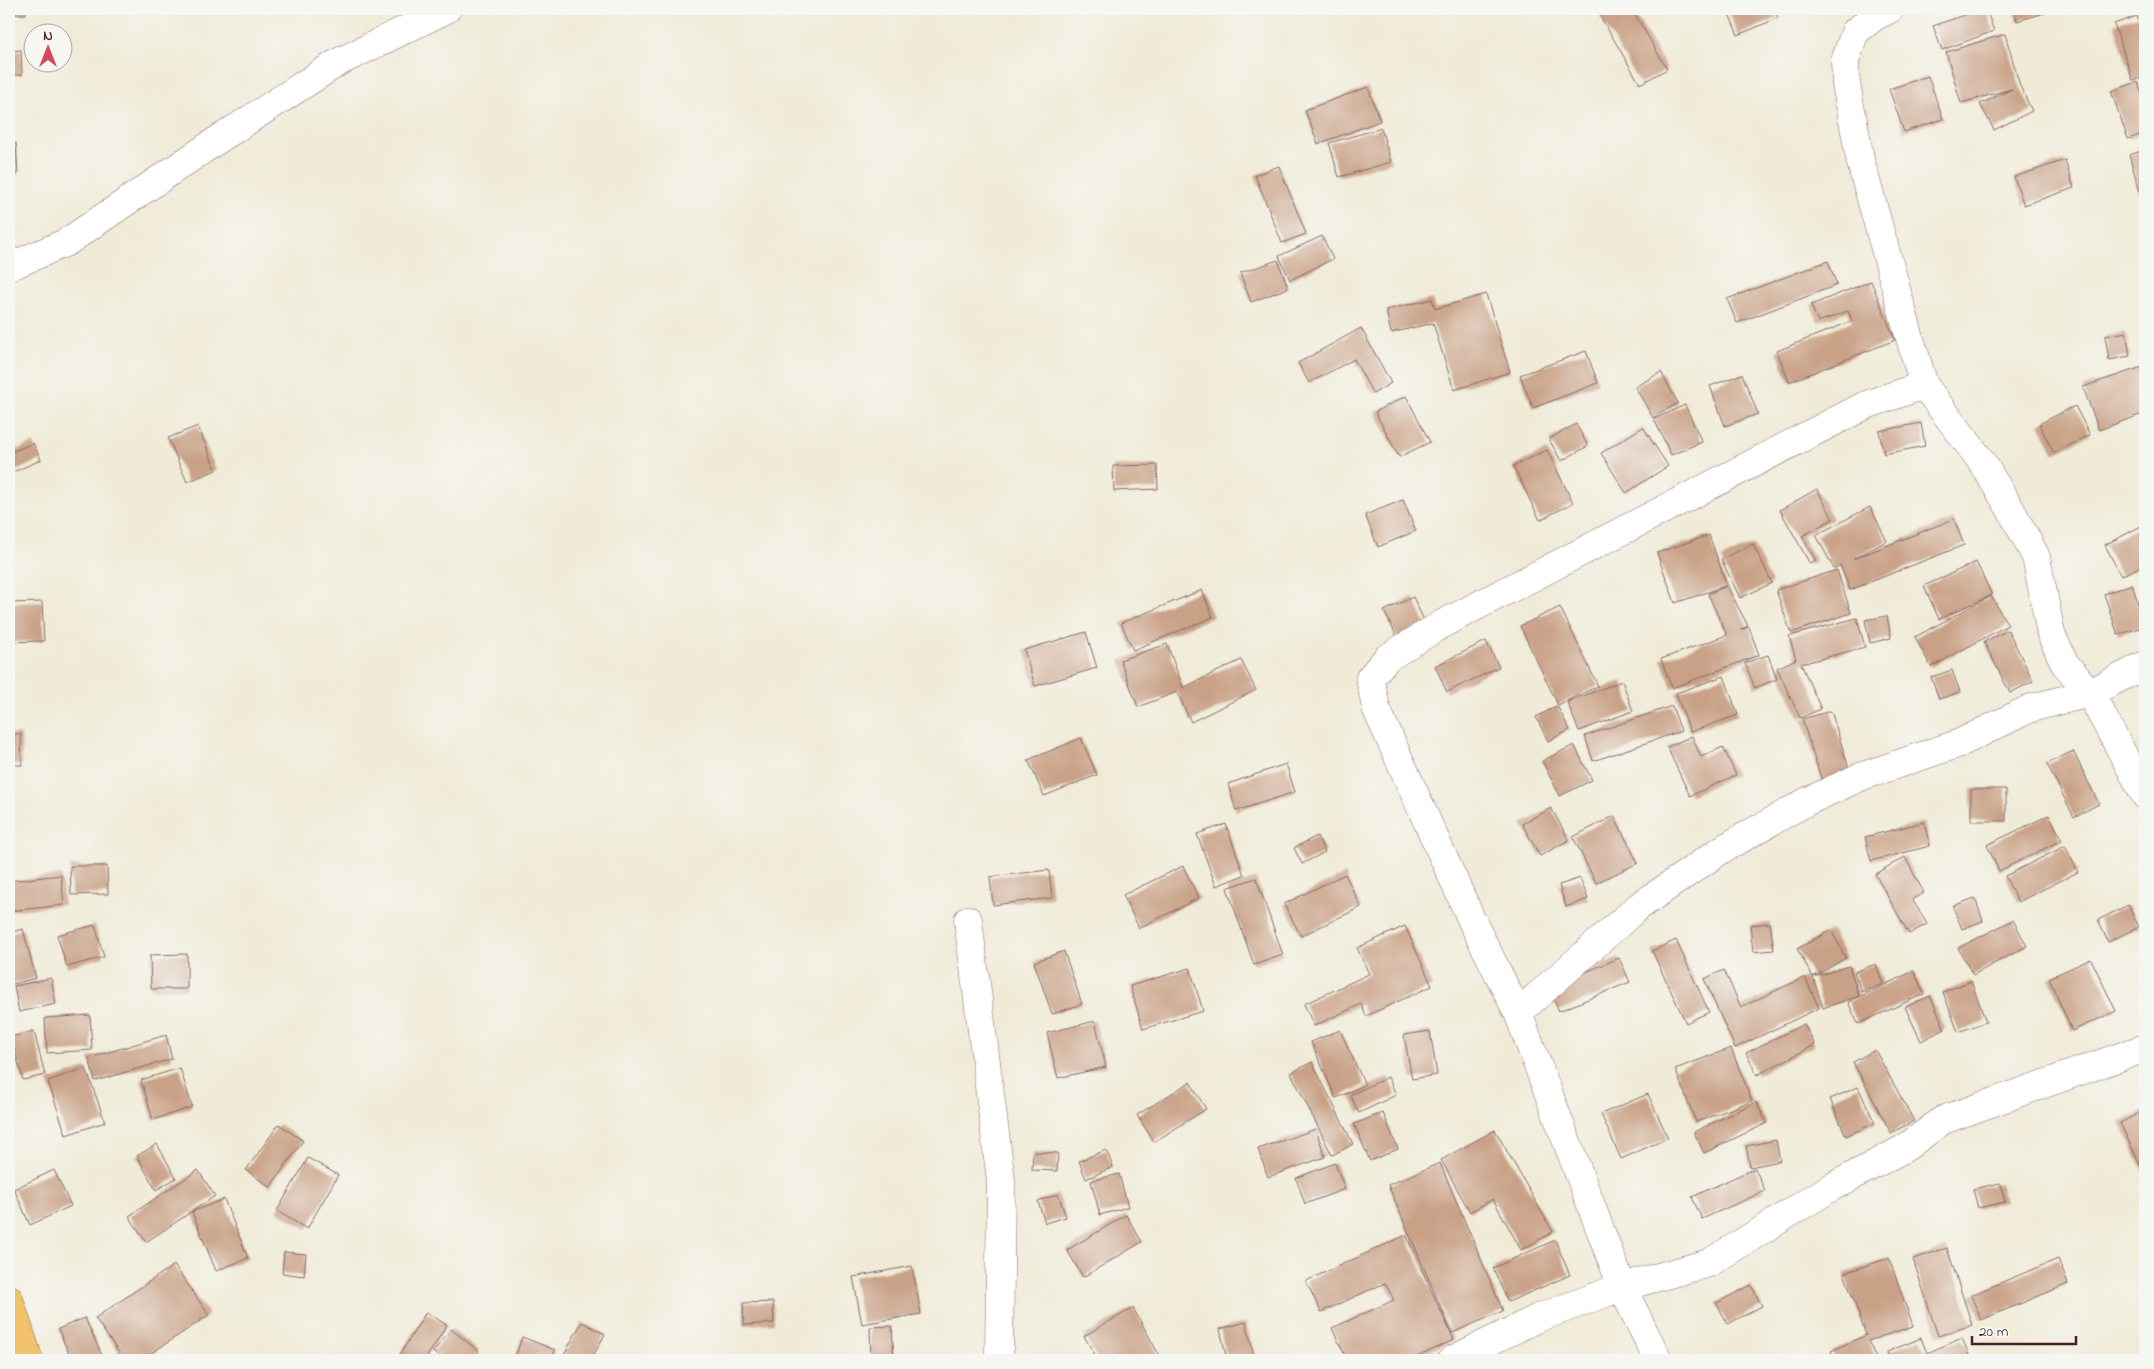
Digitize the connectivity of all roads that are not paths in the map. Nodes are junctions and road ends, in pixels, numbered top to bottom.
1 (447, 9) edge
2 (1890, 9) edge
3 (9, 267) edge
4 (1924, 384) junction
5 (2145, 665) edge
6 (2090, 693) junction
7 (2145, 795) edge
8 (968, 920) dead end
9 (1518, 1013) junction
10 (2145, 1048) edge
11 (1622, 1287) junction
12 (9, 1299) edge
13 (29, 1360) edge
14 (999, 1360) edge
15 (1452, 1360) edge
16 (1658, 1360) edge

1 - 3 street
2 - 4 street
4 - 6 street
4 - 9 street
5 - 6 street
6 - 7 street
6 - 9 street
8 - 14 street
9 - 11 street
10 - 11 street
11 - 15 street
11 - 16 street
12 - 13 main road

